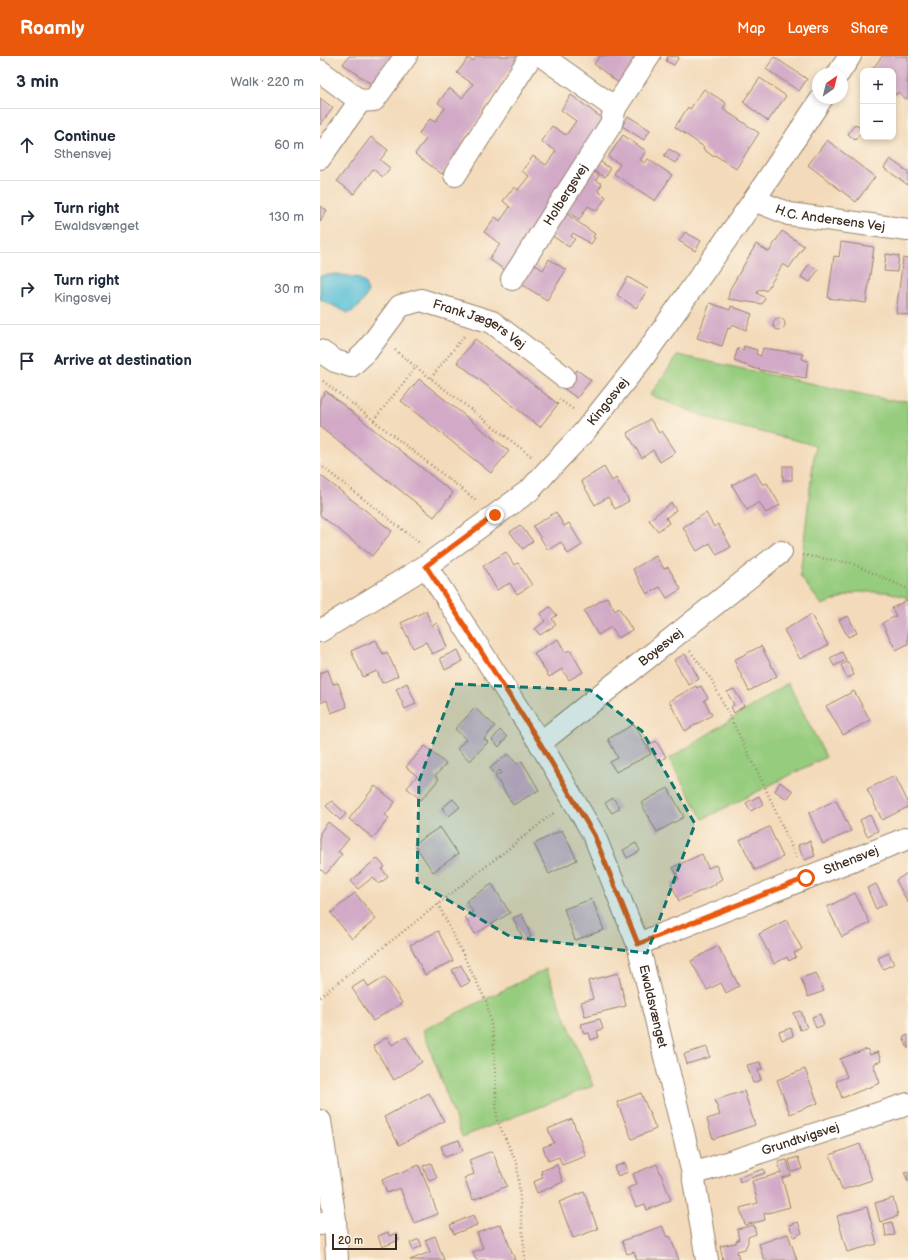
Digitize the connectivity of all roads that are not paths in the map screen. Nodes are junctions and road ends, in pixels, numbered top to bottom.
1 (406, 56) edge
2 (531, 56) edge
3 (542, 56) edge
4 (649, 56) edge
5 (850, 56) edge
6 (842, 68) edge
7 (320, 71) edge
8 (360, 100) junction
9 (818, 104) edge
10 (615, 108) junction
11 (320, 158) edge
12 (455, 175) dead end
13 (754, 200) junction
14 (908, 230) edge
15 (512, 279) dead end
16 (320, 351) edge
17 (559, 386) road end
18 (781, 552) road end
19 (432, 562) junction
20 (320, 631) edge
21 (540, 743) junction
22 (908, 838) edge
23 (638, 944) junction
24 (908, 1104) edge
25 (320, 1121) edge
26 (693, 1174) junction
27 (327, 1222) edge
28 (337, 1260) edge
29 (707, 1260) edge

1 - 8 street
2 - 12 street
3 - 10 street
4 - 10 street, Holbergsvej
5 - 6 street
7 - 8 street
8 - 11 street
9 - 13 street, Kingosvej
10 - 15 street, Holbergsvej
13 - 14 street, H.C. Andersens Vej
13 - 19 street, Kingosvej
16 - 17 street, Frank Jægers Vej
18 - 21 street, Boyesvej
19 - 20 street, Kingosvej
19 - 21 street, Ewaldsvænget
21 - 23 street, Ewaldsvænget
22 - 23 street, Sthensvej
23 - 26 street, Ewaldsvænget
24 - 26 street, Grundtvigsvej
25 - 27 street
26 - 29 street, Ewaldsvænget
27 - 28 street

